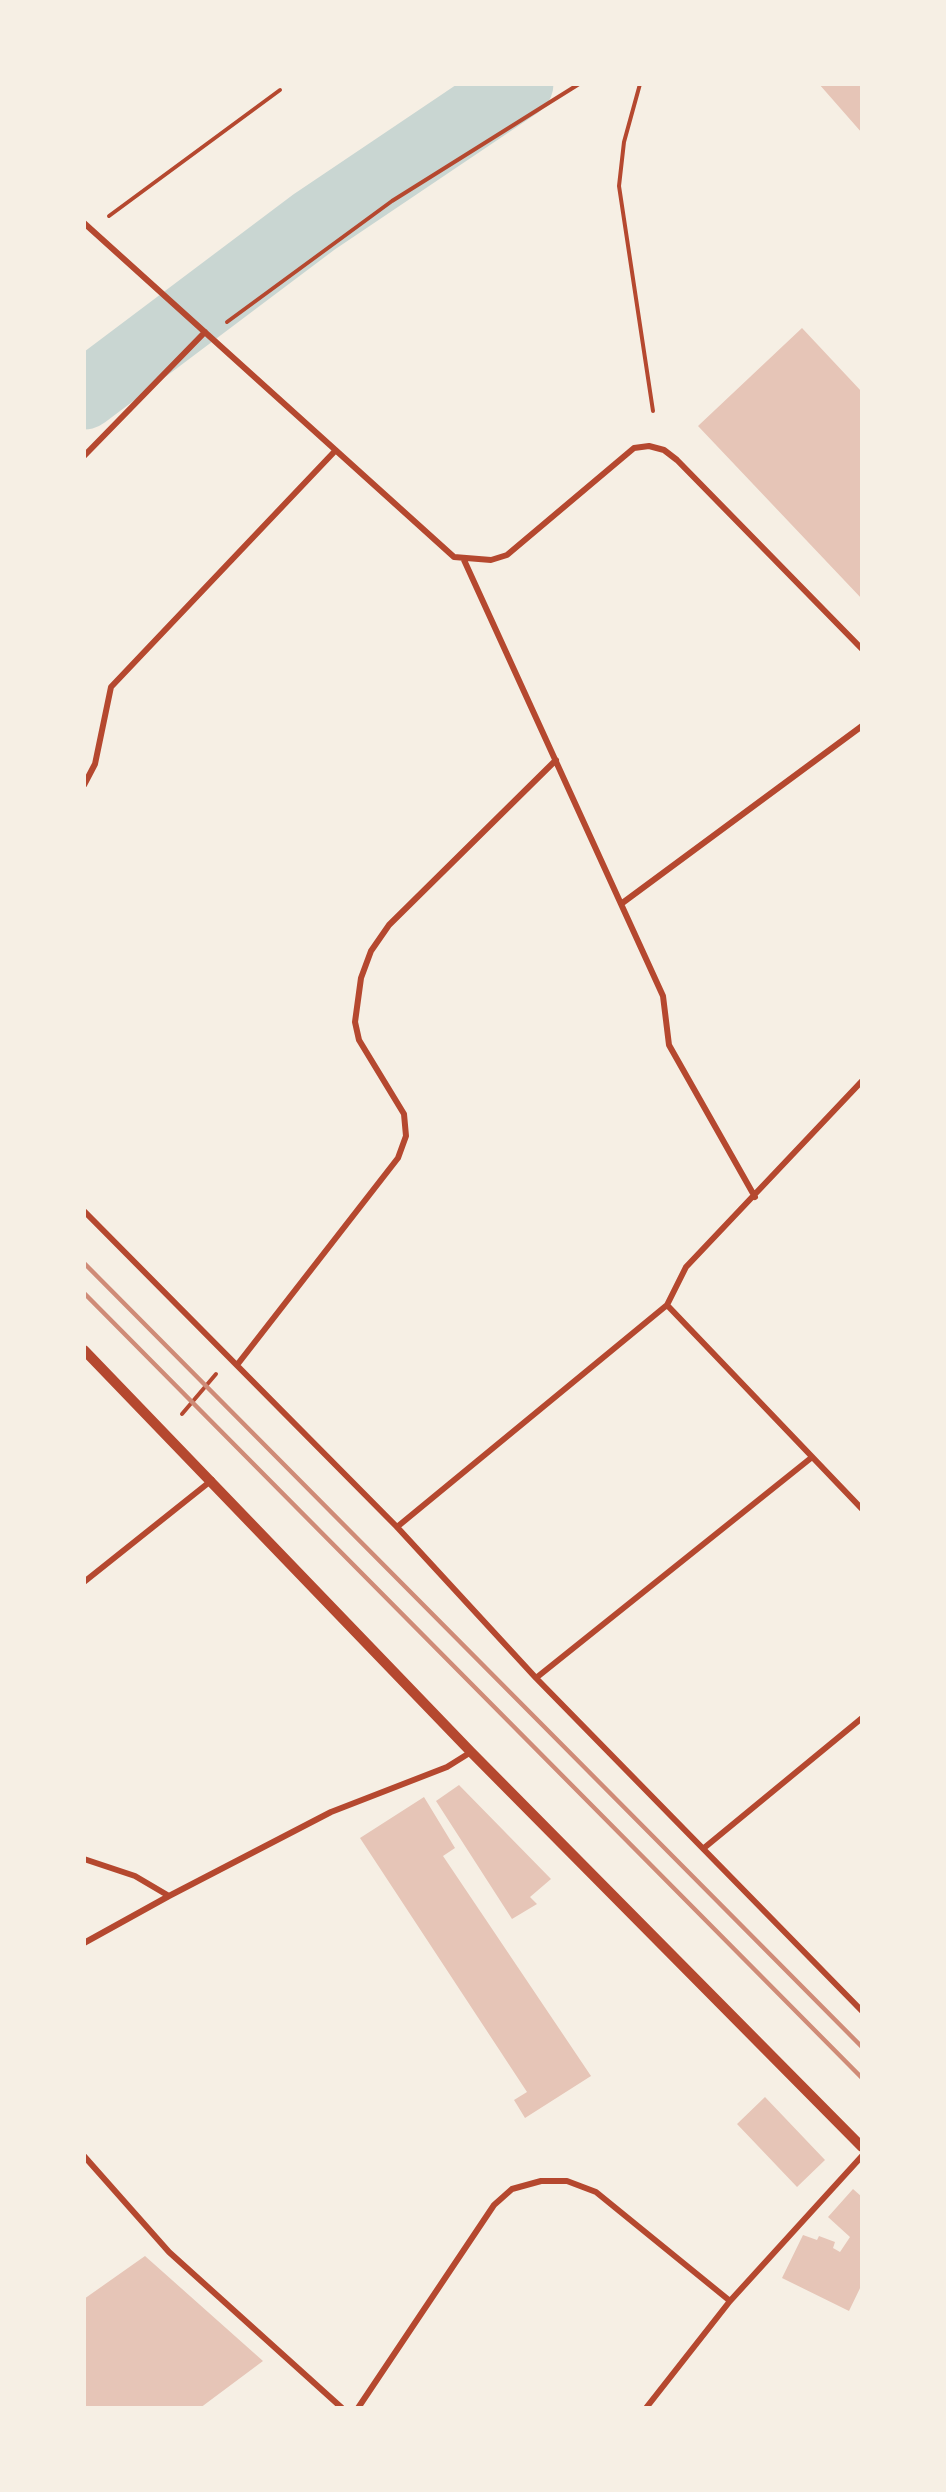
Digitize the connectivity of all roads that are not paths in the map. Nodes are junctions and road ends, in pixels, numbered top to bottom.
1 (84, 223) edge
2 (205, 332) junction
3 (335, 451) junction
4 (84, 456) edge
5 (464, 560) junction
6 (862, 649) edge
7 (862, 726) edge
8 (556, 760) junction
9 (84, 785) edge
10 (621, 904) junction
11 (862, 1081) edge
12 (755, 1197) junction
13 (84, 1210) edge
14 (667, 1305) junction
15 (84, 1350) edge
16 (237, 1365) junction
17 (811, 1458) junction
18 (212, 1480) junction
19 (862, 1509) edge
20 (397, 1527) junction
21 (84, 1582) edge
22 (536, 1678) junction
23 (862, 1718) edge
24 (471, 1752) junction
25 (704, 1848) junction
26 (84, 1859) edge
27 (169, 1896) junction
28 (84, 1943) edge
29 (862, 2011) edge
30 (862, 2147) edge
31 (84, 2156) edge
32 (862, 2156) edge
33 (730, 2301) junction
34 (342, 2408) edge
35 (358, 2408) edge
36 (646, 2408) edge

1 - 2 street
2 - 3 street
2 - 4 street
3 - 5 street
3 - 9 street
5 - 6 street
5 - 8 street
7 - 10 street
8 - 10 street
8 - 16 street
10 - 12 street
11 - 12 street
12 - 14 street
13 - 16 street
14 - 17 street
14 - 20 street
15 - 18 street
16 - 20 street
17 - 19 street
17 - 22 street
18 - 21 street
18 - 24 street
20 - 22 street
22 - 25 street
23 - 25 street
24 - 27 street
24 - 30 street
25 - 29 street
26 - 27 street
27 - 28 street
31 - 34 street
32 - 33 street
33 - 35 street
33 - 36 street

